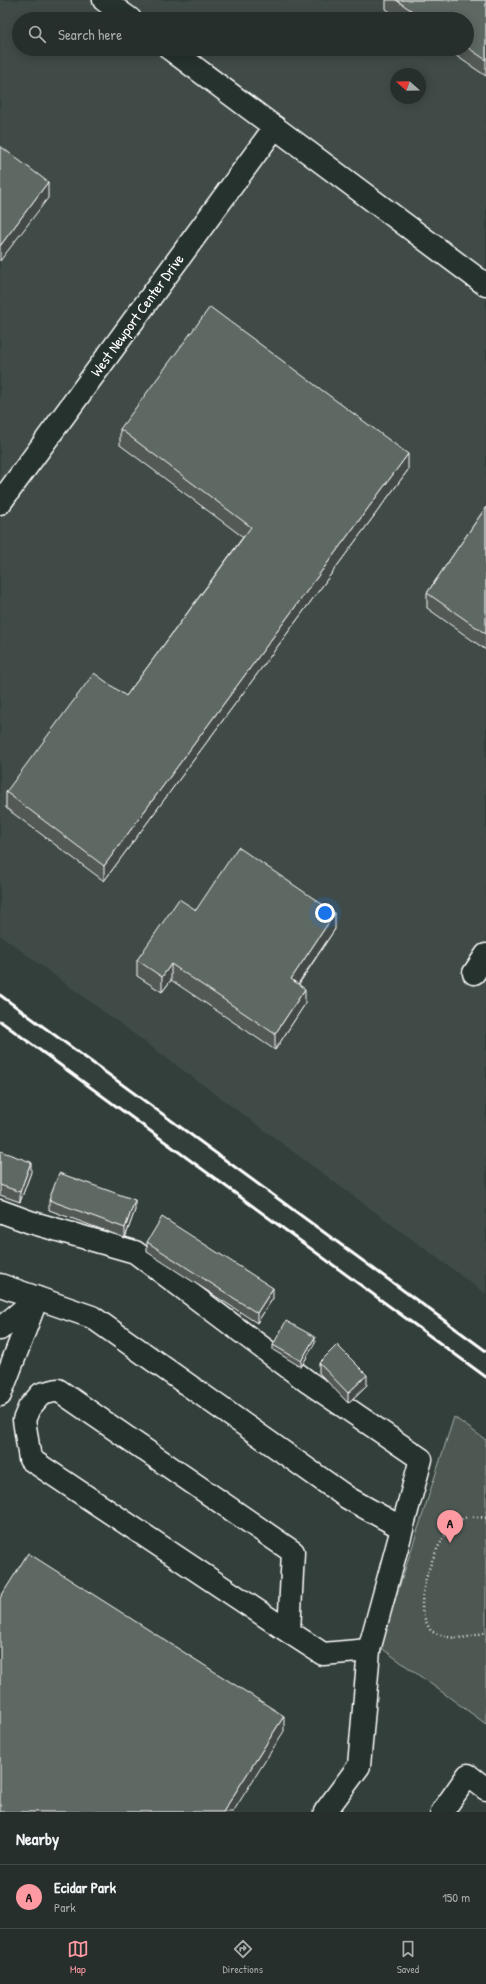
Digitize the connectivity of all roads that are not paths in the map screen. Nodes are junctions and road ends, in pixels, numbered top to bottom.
1 (104, 0) edge
2 (120, 12) edge
3 (179, 56) edge
4 (275, 127) junction
5 (486, 284) edge
6 (0, 503) edge
7 (0, 1211) edge
8 (0, 1285) edge
9 (37, 1298) junction
10 (0, 1329) edge
11 (0, 1395) edge
12 (402, 1528) junction
13 (289, 1632) junction
14 (369, 1650) junction
15 (486, 1789) edge
16 (325, 1812) edge
17 (442, 1812) edge

1 - 2 street
3 - 4 street
4 - 5 street
4 - 6 street, West Newport Center Drive
7 - 12 street
8 - 9 street
9 - 10 street
9 - 11 street
9 - 12 street
12 - 14 street
13 - 13 street
13 - 14 street
14 - 16 street
15 - 17 street

